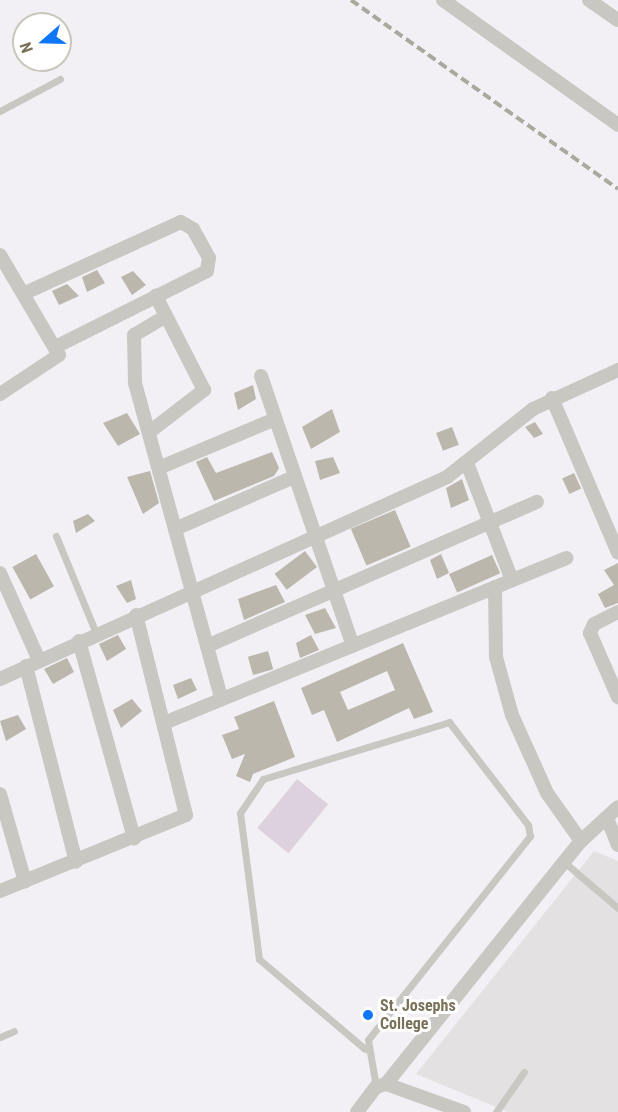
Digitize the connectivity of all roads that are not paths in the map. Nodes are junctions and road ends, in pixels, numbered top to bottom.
1 (443, 0) edge
2 (590, 0) edge
3 (618, 20) edge
4 (60, 79) dead end
5 (0, 111) edge
6 (618, 124) edge
7 (1, 259) edge
8 (25, 293) junction
9 (156, 296) junction
10 (166, 316) junction
11 (57, 346) junction
12 (618, 370) edge
13 (261, 376) dead end
14 (0, 394) edge
15 (552, 398) junction
16 (275, 419) junction
17 (152, 430) junction
18 (467, 463) junction
19 (161, 467) junction
20 (294, 477) junction
21 (537, 502) dead end
22 (490, 522) junction
23 (175, 529) junction
24 (312, 535) junction
25 (56, 536) dead end
26 (618, 553) edge
27 (566, 558) dead end
28 (0, 573) edge
29 (512, 580) junction
30 (495, 587) junction
31 (191, 590) junction
32 (334, 594) junction
33 (618, 612) edge
34 (136, 615) junction
35 (96, 633) junction
36 (79, 640) junction
37 (207, 646) junction
38 (352, 646) junction
39 (39, 660) junction
40 (26, 666) junction
41 (0, 679) edge
42 (618, 697) edge
43 (221, 698) junction
44 (164, 723) junction
45 (0, 794) edge
46 (618, 807) edge
47 (607, 818) junction
48 (135, 838) junction
49 (581, 841) junction
50 (618, 845) edge
51 (76, 862) junction
52 (564, 862) junction
53 (25, 882) junction
54 (0, 891) edge
55 (618, 908) edge
56 (15, 1031) dead end
57 (0, 1037) edge
58 (365, 1049) junction
59 (524, 1072) dead end
60 (381, 1085) junction
61 (357, 1112) edge
62 (464, 1112) edge
63 (496, 1112) edge

1 - 6 street
2 - 3 street
4 - 5 lane
7 - 8 street
8 - 9 street
8 - 11 street
9 - 10 street
9 - 11 street
10 - 17 street
10 - 17 street
11 - 14 street
12 - 15 street
13 - 16 street
15 - 18 street
15 - 26 street
16 - 19 street
16 - 20 street
17 - 19 street
18 - 22 street
18 - 24 street
19 - 23 street
20 - 23 street
20 - 24 street
21 - 22 street
22 - 29 street
22 - 32 street
23 - 31 street
24 - 31 street
24 - 32 street
25 - 35 lane
27 - 29 street
28 - 39 street
29 - 30 street
30 - 38 street
30 - 49 street
31 - 34 street
31 - 37 street
32 - 37 street
32 - 38 street
33 - 42 street
34 - 35 street
34 - 44 street
35 - 36 street
36 - 39 street
36 - 48 street
37 - 43 street
38 - 43 street
39 - 40 street
40 - 41 street
40 - 51 street
43 - 44 street
44 - 48 street
45 - 53 street
46 - 47 street
47 - 49 street
47 - 50 street
48 - 51 street
49 - 52 street
51 - 53 street
52 - 55 lane
52 - 60 street
53 - 54 street
56 - 57 lane
58 - 58 lane
58 - 60 lane
59 - 63 lane
60 - 61 street
60 - 62 street

